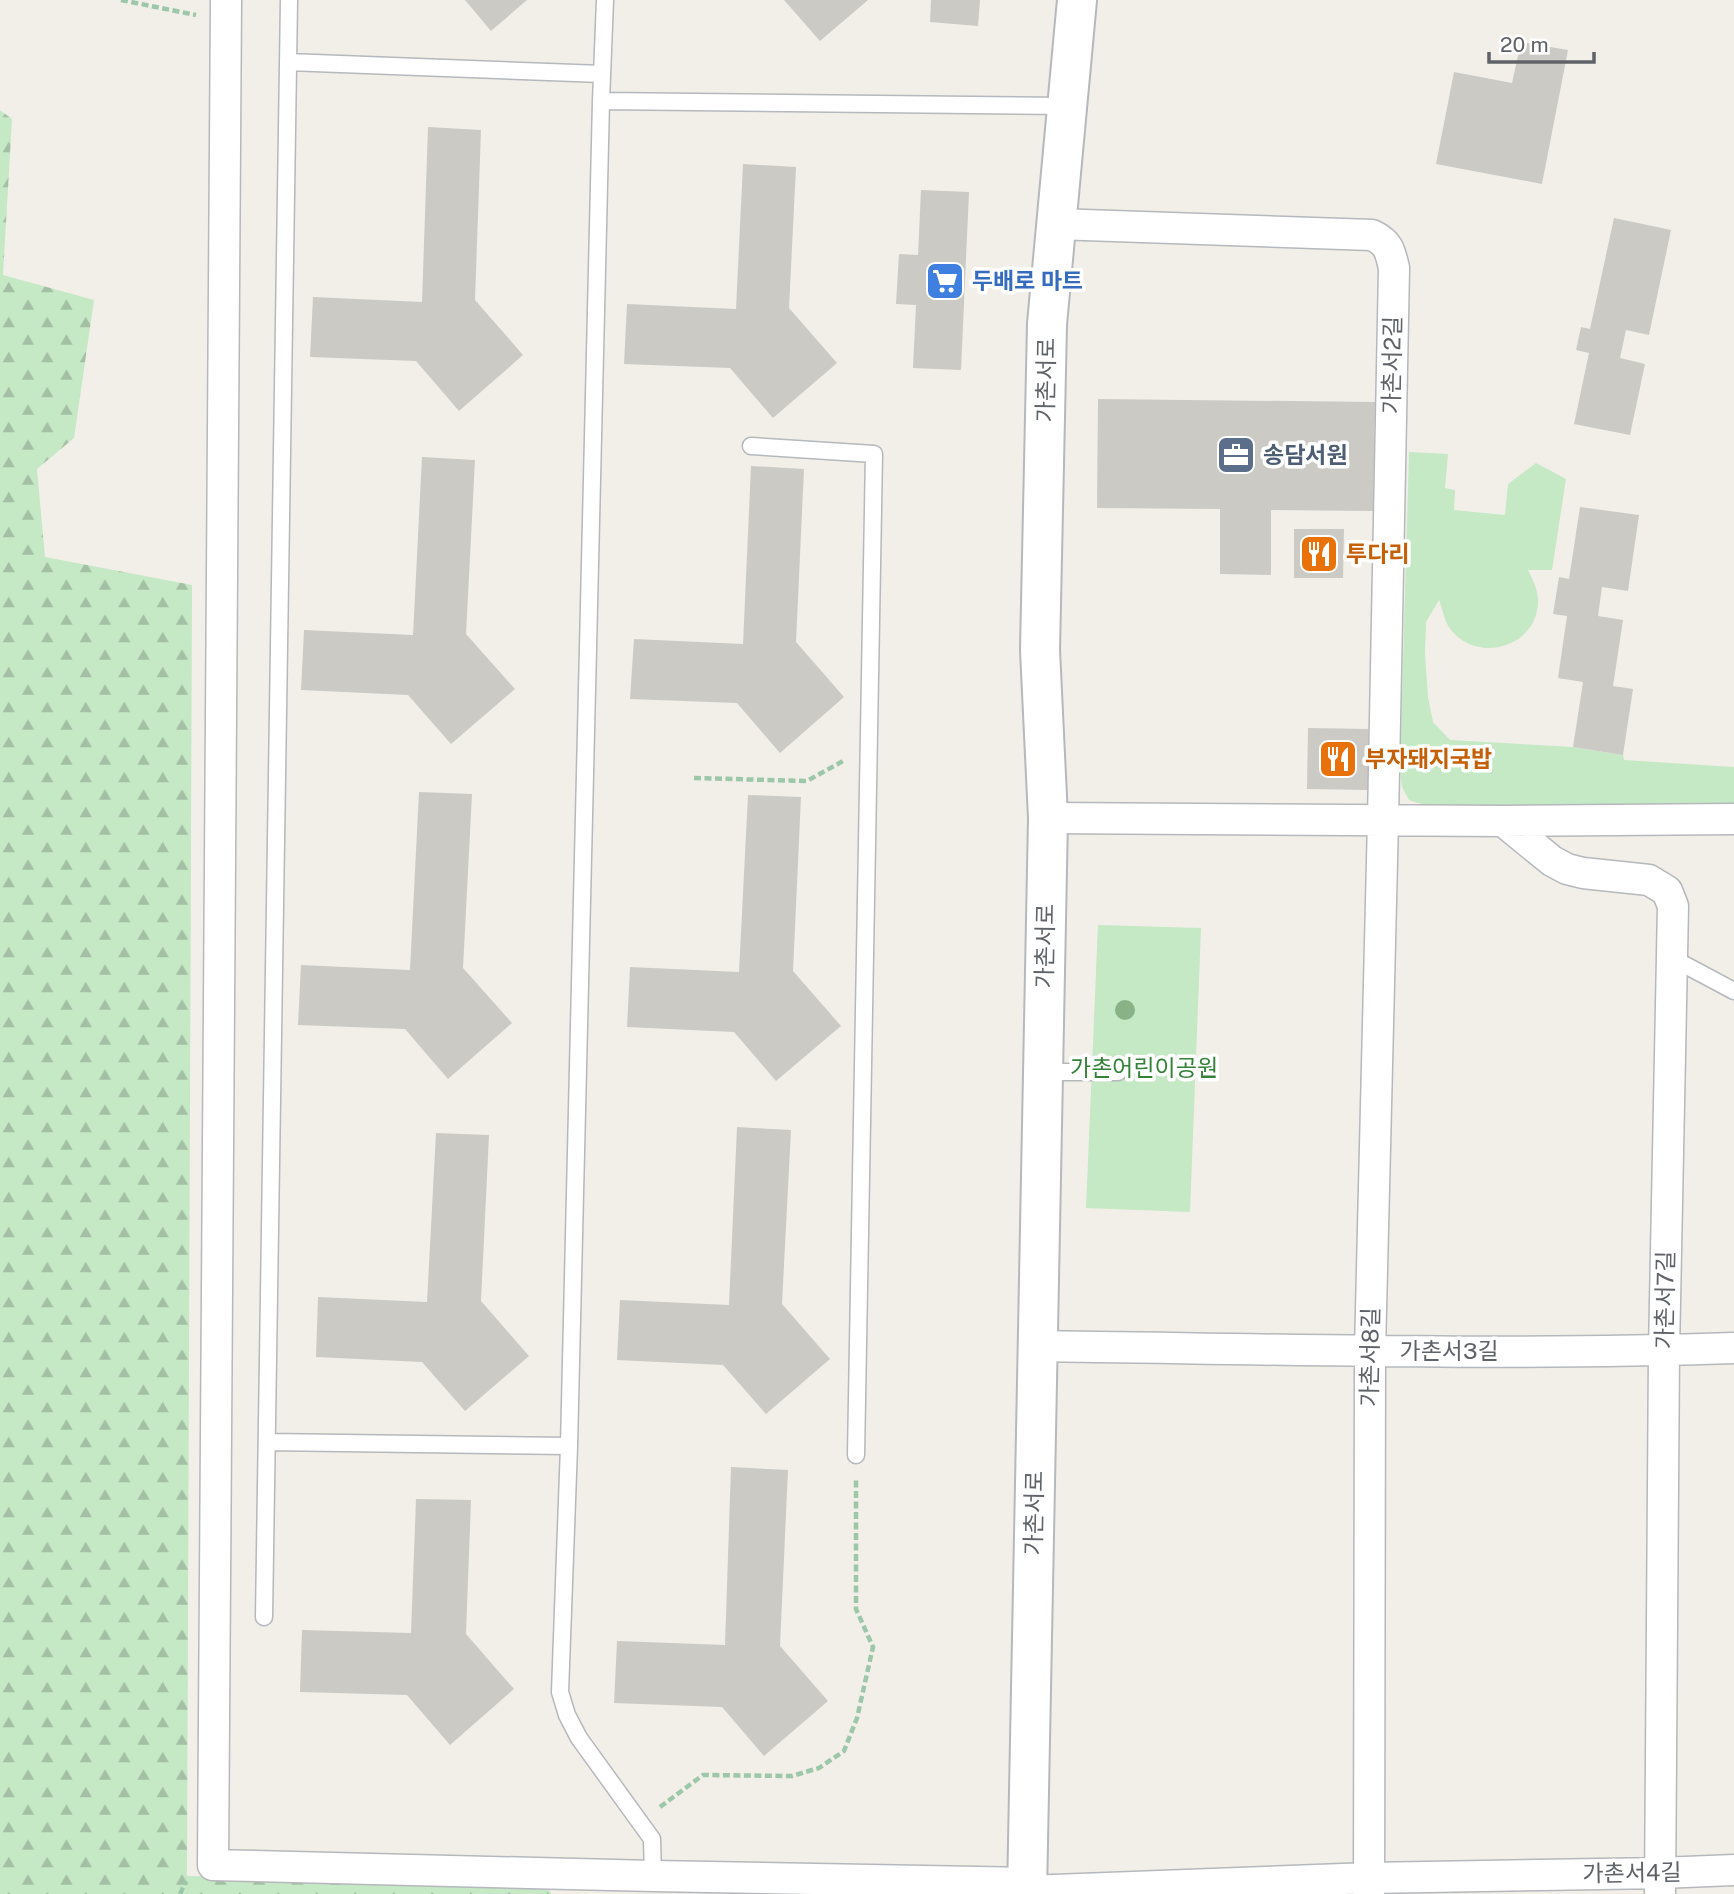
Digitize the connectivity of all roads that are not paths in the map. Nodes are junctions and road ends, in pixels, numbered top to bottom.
1 (289, 0) edge
2 (605, 0) edge
3 (1077, 0) edge
4 (226, 11) edge
5 (288, 62) junction
6 (601, 74) junction
7 (601, 101) junction
8 (1067, 106) junction
9 (1056, 224) junction
10 (751, 446) dead end
11 (1048, 818) junction
12 (1734, 819) edge
13 (1383, 820) junction
14 (1503, 821) junction
15 (1672, 958) junction
16 (1734, 991) edge
17 (1043, 1072) junction
18 (1118, 1072) dead end
19 (1037, 1346) junction
20 (1734, 1349) edge
21 (1370, 1351) junction
22 (1664, 1351) junction
23 (267, 1443) junction
24 (569, 1447) junction
25 (856, 1455) road end
26 (264, 1617) dead end
27 (1734, 1870) edge
28 (653, 1876) junction
29 (1661, 1883) edge
30 (1369, 1886) edge
31 (1027, 1889) edge

1 - 5 lane
2 - 6 lane
3 - 8 street, 가촌서로
4 - 28 street, 가촌서4길
5 - 6 lane
5 - 23 lane
6 - 7 lane
7 - 8 lane
7 - 24 lane
8 - 9 street, 가촌서로
9 - 11 street, 가촌서로
9 - 13 street, 가촌서2길
10 - 25 lane
11 - 13 street
11 - 17 street, 가촌서로
12 - 14 street
13 - 14 street
13 - 21 street, 가촌서8길
14 - 15 street, 가촌서7길
15 - 16 lane
15 - 22 street, 가촌서7길
17 - 18 lane
17 - 19 street, 가촌서로
19 - 21 street, 가촌서3길
19 - 31 street, 가촌서로
20 - 22 street, 가촌서3길
21 - 22 street, 가촌서3길
21 - 30 street, 가촌서8길
22 - 29 street, 가촌서7길
23 - 24 lane
23 - 26 lane
24 - 28 lane
27 - 29 street, 가촌서4길
28 - 31 street, 가촌서4길
29 - 30 street, 가촌서4길
30 - 31 street, 가촌서4길

